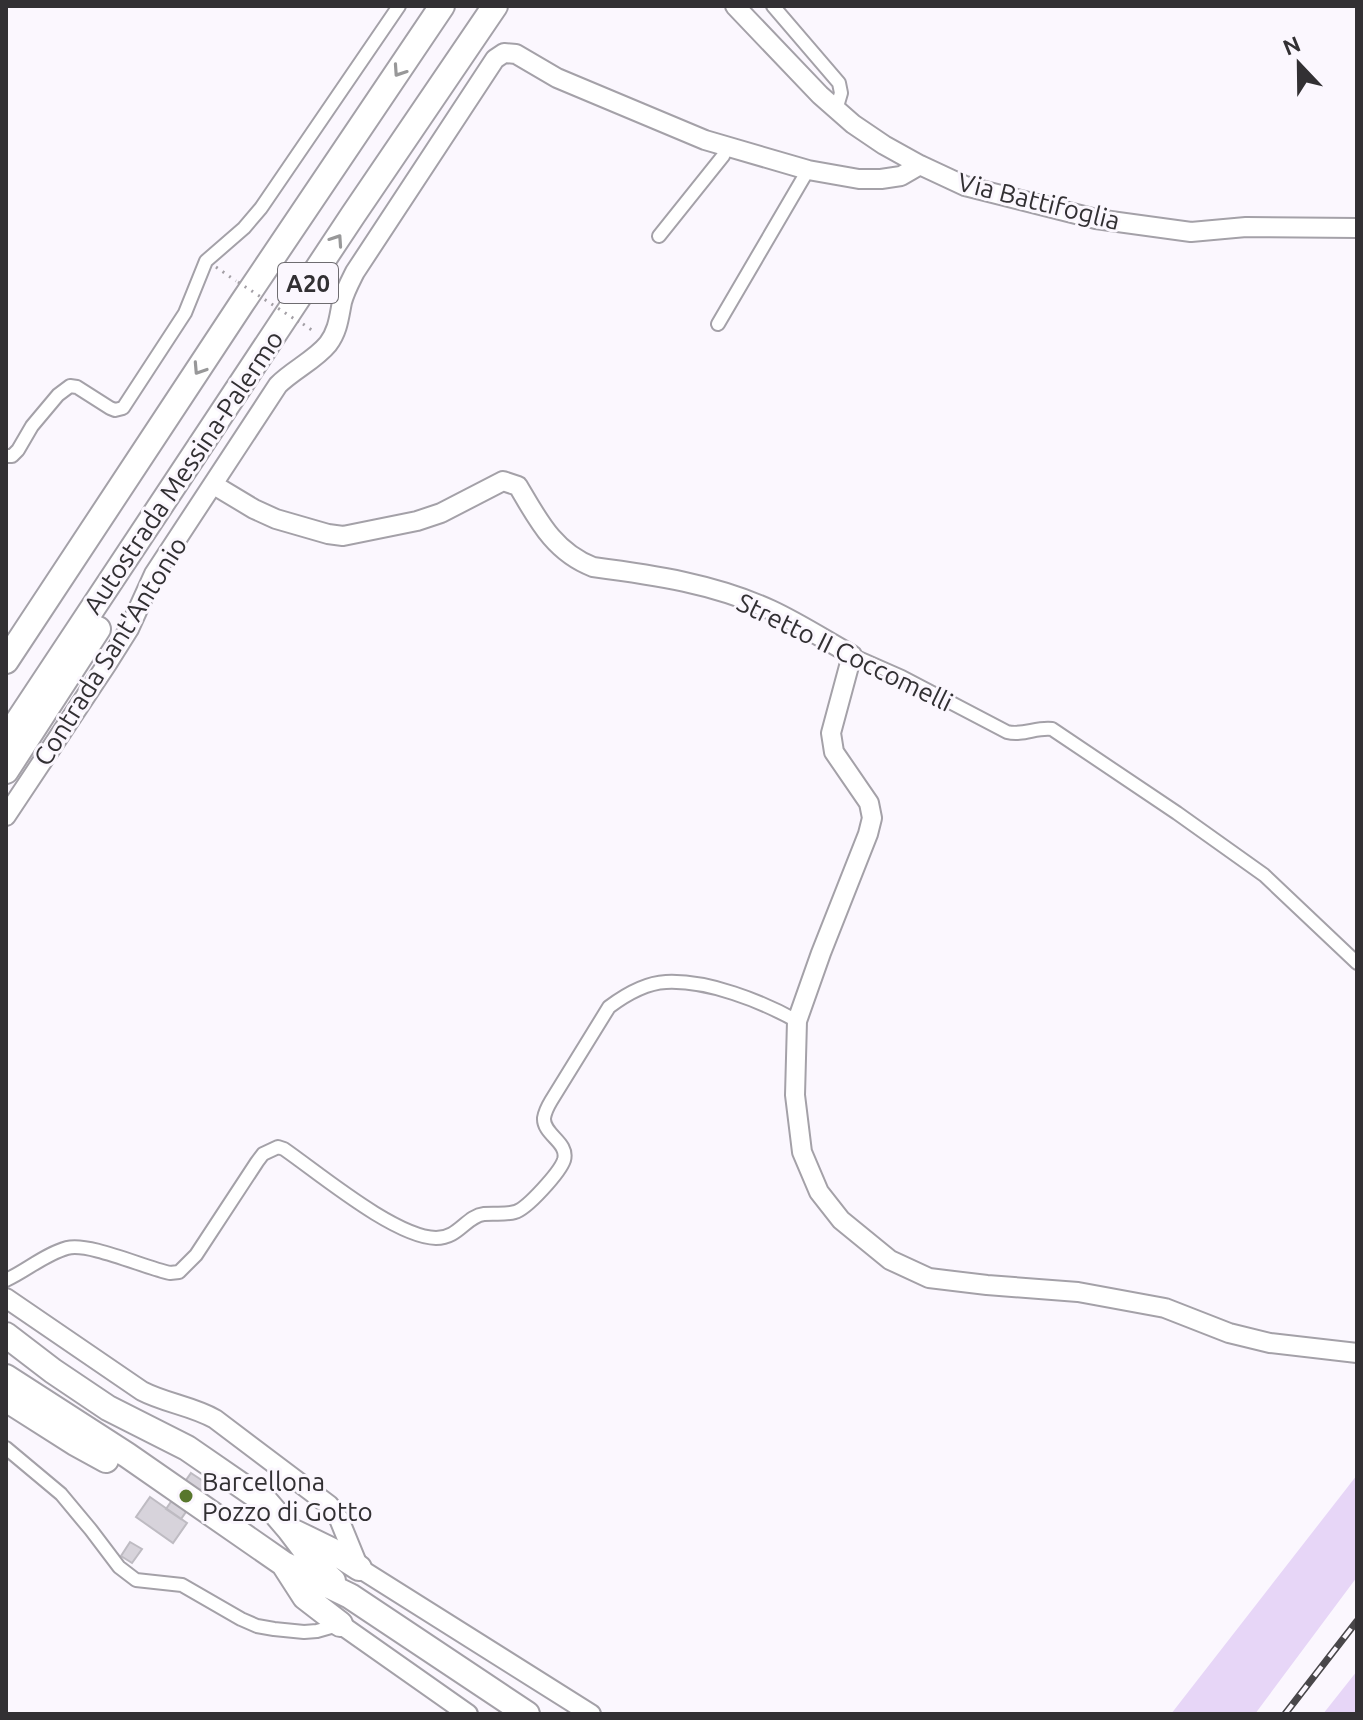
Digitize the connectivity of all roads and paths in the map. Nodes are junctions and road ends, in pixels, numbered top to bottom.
1 (399, 6) edge
2 (442, 6) edge
3 (495, 6) edge
4 (735, 6) edge
5 (773, 6) edge
6 (836, 110) junction
7 (727, 147) junction
8 (920, 165) junction
9 (808, 170) junction
10 (1357, 228) edge
11 (659, 236) dead end
12 (206, 261) junction
13 (299, 322) dead end
14 (718, 324) dead end
15 (6, 456) edge
16 (214, 485) junction
17 (123, 561) junction
18 (46, 600) junction
19 (6, 630) edge
20 (852, 655) junction
21 (6, 661) edge
22 (6, 739) edge
23 (6, 771) edge
24 (6, 816) edge
25 (1357, 963) edge
26 (797, 1021) junction
27 (6, 1280) edge
28 (6, 1298) edge
29 (6, 1335) edge
30 (1357, 1353) edge
31 (6, 1360) edge
32 (6, 1377) edge
33 (6, 1399) edge
34 (108, 1408) junction
35 (85, 1440) junction
36 (148, 1441) junction
37 (6, 1448) edge
38 (290, 1530) junction
39 (244, 1550) junction
40 (284, 1564) junction
41 (359, 1568) junction
42 (350, 1596) junction
43 (305, 1597) junction
44 (340, 1624) junction
45 (468, 1714) edge
46 (527, 1714) edge
47 (591, 1714) edge

1 - 12 street
2 -> 18 highway, Autostrada Messina-Palermo / A20
17 -> 3 highway, Autostrada Messina-Palermo / A20
4 - 6 street, Via Battifoglia
5 - 6 street
6 - 8 street, Via Battifoglia
7 - 9 street
7 - 11 street
7 - 16 street, Contrada Sant'Antonio
8 - 9 street
8 - 10 street, Via Battifoglia
9 - 14 street
12 - 13 path, bridge
12 - 15 street
16 - 20 street, Stretto II Coccomelli
16 - 24 street, Contrada Sant'Antonio
17 - 22 highway, Autostrada Messina-Palermo / A20
17 - 23 highway
18 - 19 highway
18 - 21 highway, Autostrada Messina-Palermo / A20
20 - 25 street, Stretto II Coccomelli
20 - 26 street
26 - 27 street
26 - 30 street
28 - 41 street
29 - 34 highway
31 - 36 highway
32 - 35 highway
33 - 35 highway
34 - 36 highway
34 - 38 highway
35 - 39 highway
35 - 40 highway
35 - 40 highway
36 - 38 highway
37 - 44 street
38 - 41 highway
38 - 42 highway
39 - 40 highway
39 - 43 highway
40 - 42 highway
40 - 43 highway
41 - 47 street
42 - 46 highway
43 - 44 highway
44 - 45 street

